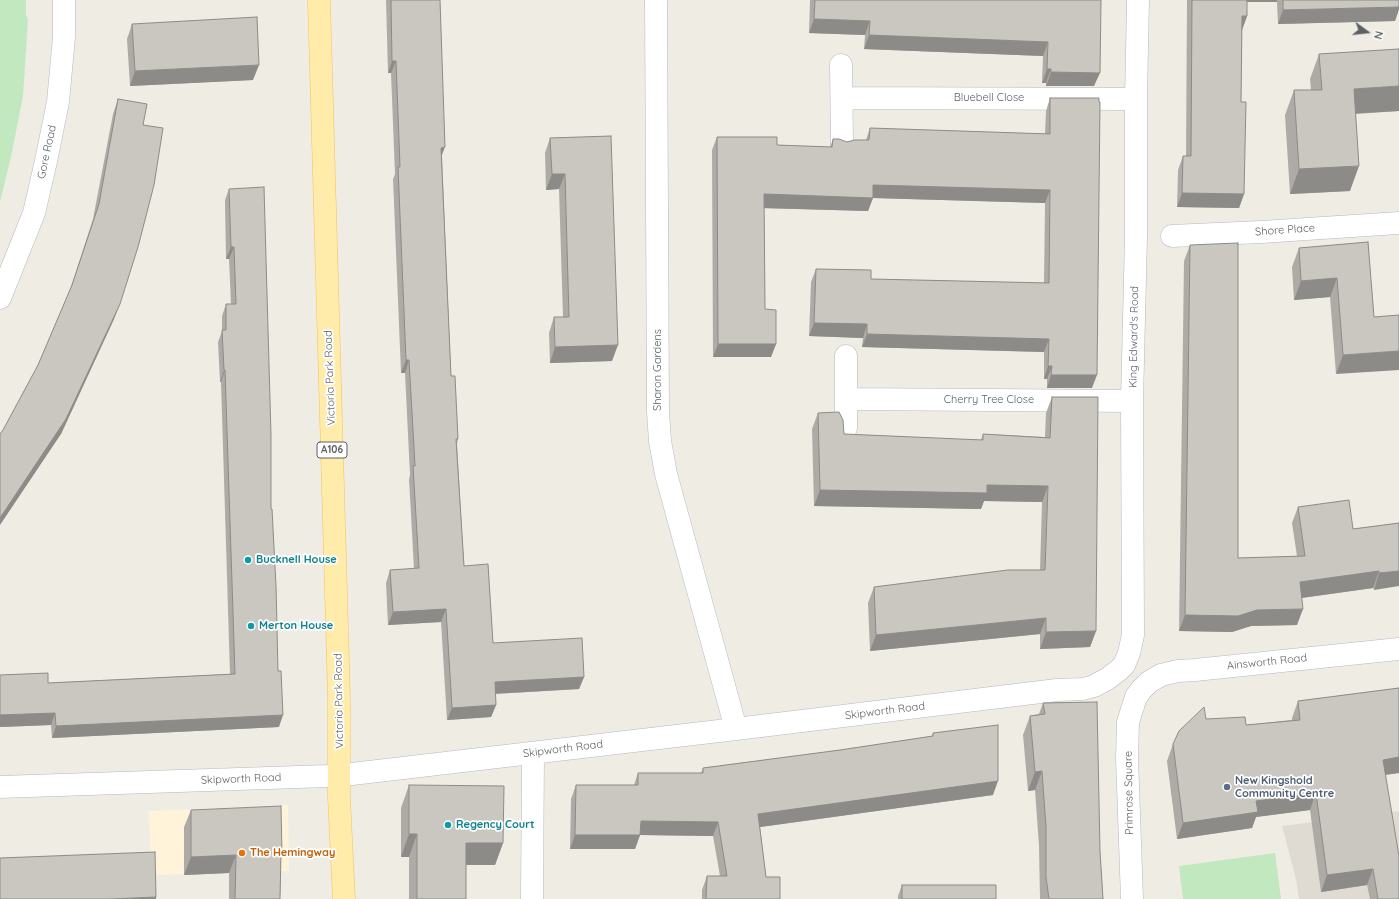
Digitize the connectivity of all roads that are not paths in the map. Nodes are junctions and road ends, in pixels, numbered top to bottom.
1 (64, 0) edge
2 (319, 0) edge
3 (656, 0) edge
4 (1138, 0) edge
5 (841, 65) dead end
6 (842, 98) junction
7 (1136, 99) junction
8 (842, 142) edge
9 (1399, 223) edge
10 (1172, 236) dead end
11 (0, 298) edge
12 (846, 356) dead end
13 (846, 399) junction
14 (1132, 401) junction
15 (846, 428) dead end
16 (1399, 649) edge
17 (1119, 670) joint
18 (1141, 690) joint
19 (736, 729) junction
20 (533, 753) junction
21 (340, 774) junction
22 (0, 787) edge
23 (344, 899) edge
24 (532, 899) edge
25 (1132, 899) edge

1 - 11 street, Gore Road
2 - 21 main road, Victoria Park Road / A106
3 - 19 street, Sharon Gardens
4 - 7 street, King Edward's Road
5 - 6 street
6 - 7 street, Bluebell Close
6 - 8 street
7 - 14 street, King Edward's Road
9 - 10 street, Shore Place
12 - 13 street
13 - 14 street, Cherry Tree Close
13 - 15 street
14 - 17 street, King Edward's Road
16 - 18 street, Ainsworth Road
17 - 19 street, Skipworth Road
18 - 25 street, Primrose Square
19 - 20 street, Skipworth Road
20 - 21 street, Skipworth Road
20 - 24 street
21 - 22 street, Skipworth Road
21 - 23 main road, Victoria Park Road / A106

